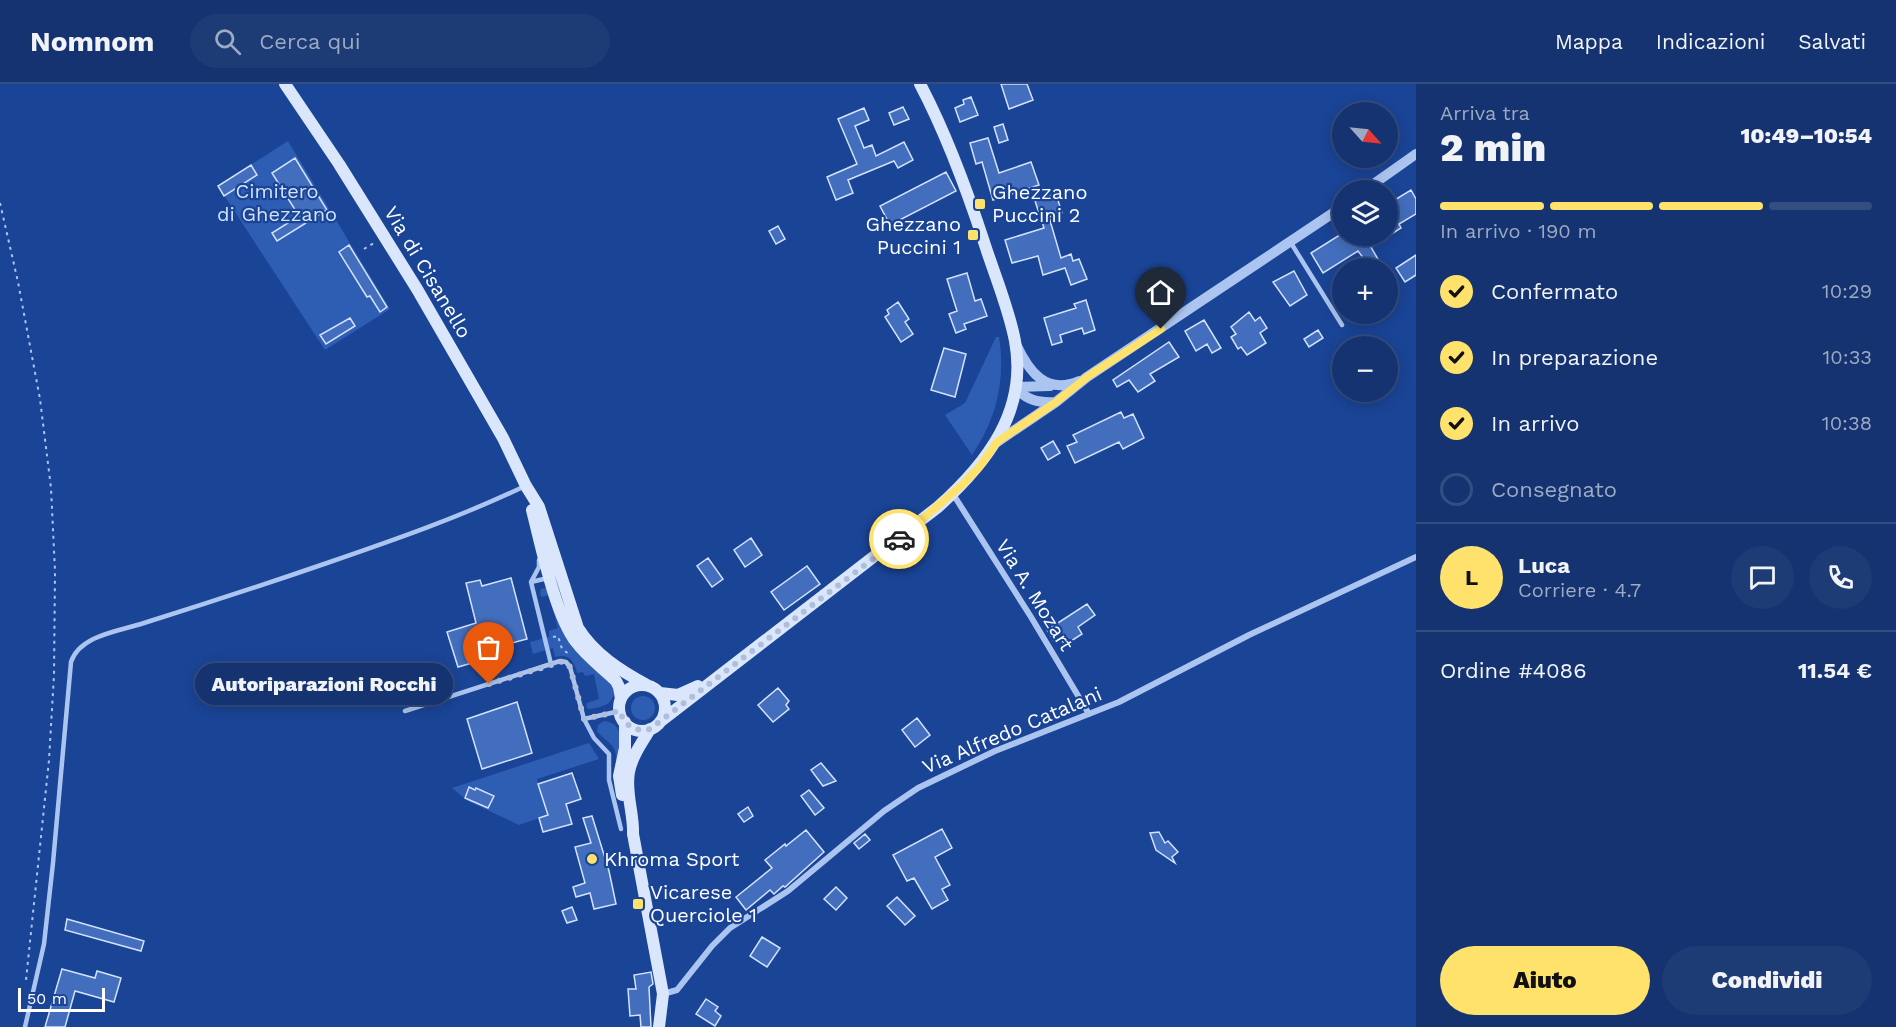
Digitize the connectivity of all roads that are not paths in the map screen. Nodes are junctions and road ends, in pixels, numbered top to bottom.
1 (285, 84) edge
2 (920, 84) edge
3 (1415, 157) edge
4 (1380, 180) edge
5 (1332, 214) edge
6 (1291, 243) junction
7 (1342, 325) dead end
8 (1015, 342) junction
9 (1087, 377) junction
10 (1056, 386) junction
11 (1015, 387) junction
12 (1056, 402) junction
13 (997, 442) junction
14 (526, 486) junction
15 (953, 494) junction
16 (536, 525) junction
17 (1416, 556) edge
18 (556, 579) junction
19 (531, 582) junction
20 (551, 664) junction
21 (715, 678) junction
22 (647, 685) junction
23 (660, 693) junction
24 (405, 711) dead end
25 (622, 711) junction
26 (1089, 714) junction
27 (584, 719) junction
28 (661, 721) junction
29 (650, 729) junction
30 (621, 829) dead end
31 (633, 834) junction
32 (663, 994) junction
33 (26, 1027) edge
34 (659, 1027) edge

1 - 14 main road, Via di Cisanello
2 - 8 main road
3 - 4 street
5 - 6 street
6 - 7 lane
6 - 9 street
8 - 10 street
8 - 11 main road
9 - 10 street
9 - 12 street
10 - 11 street
11 - 12 street
11 - 13 main road
12 - 13 street
13 - 15 main road
14 - 16 main road, Via di Cisanello
14 - 18 main road, Via di Cisanello
14 - 33 lane
15 - 21 main road
15 - 26 street, Via A. Mozart
16 - 18 main road, Via di Cisanello
16 - 19 lane
17 - 26 street, Via Alfredo Catalani
18 - 19 lane
18 - 22 main road, Via di Cisanello
18 - 25 main road, Via di Cisanello
19 - 20 lane
20 - 24 lane
20 - 27 lane
21 - 23 main road
21 - 28 main road
22 - 23 main road
22 - 25 main road
23 - 28 main road
25 - 27 lane
25 - 29 main road
25 - 31 main road
26 - 32 street, Via Alfredo Catalani
27 - 30 lane
28 - 29 main road
29 - 31 main road
31 - 32 main road
32 - 34 main road

